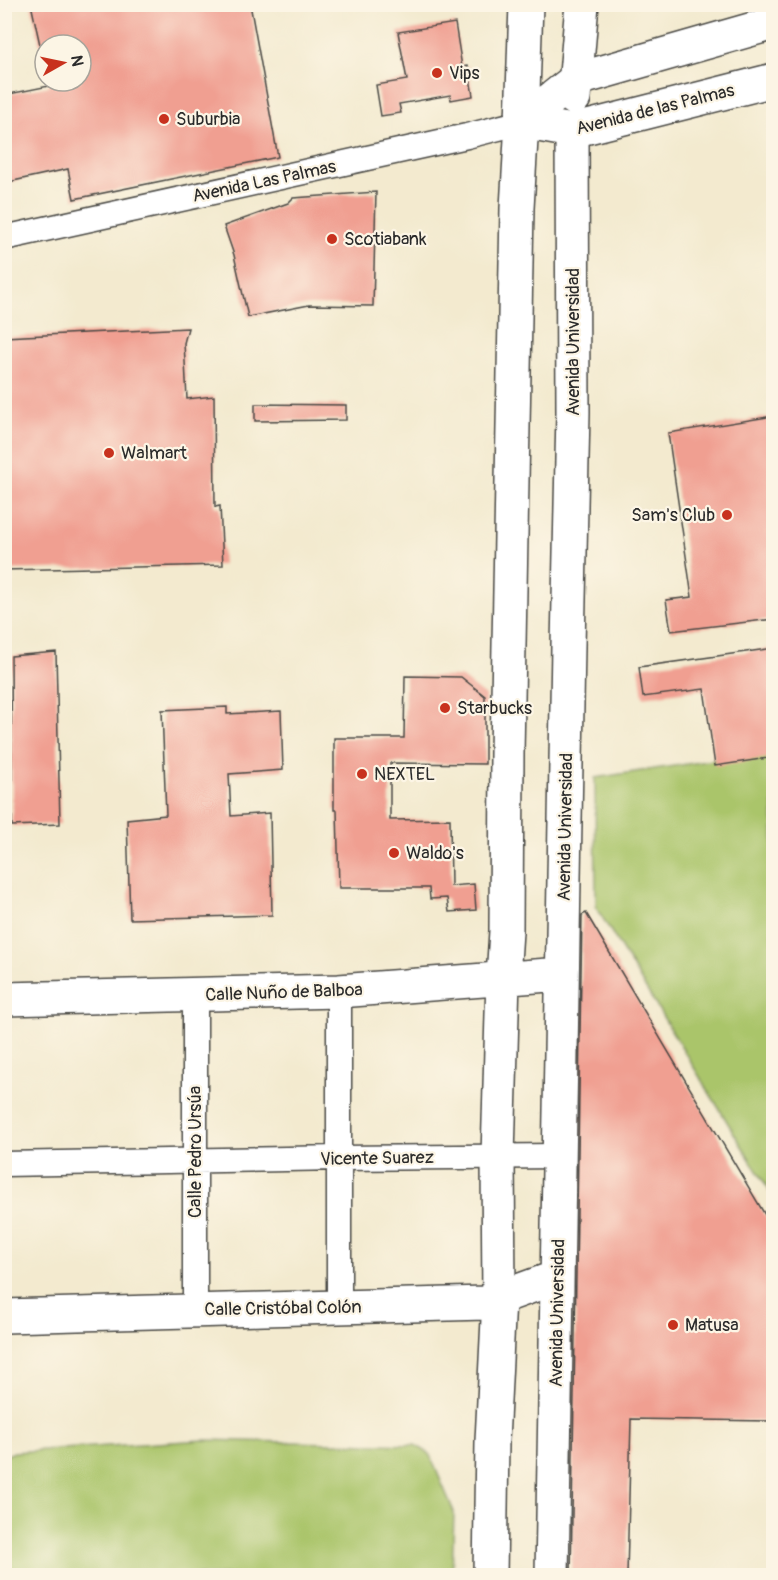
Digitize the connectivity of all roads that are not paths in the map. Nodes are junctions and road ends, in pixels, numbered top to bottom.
1 (526, 4) edge
2 (582, 4) edge
3 (774, 24) edge
4 (575, 80) junction
5 (774, 80) edge
6 (522, 122) junction
7 (572, 131) junction
8 (4, 238) edge
9 (562, 974) junction
10 (503, 978) junction
11 (339, 991) junction
12 (195, 994) junction
13 (4, 999) edge
14 (559, 1156) junction
15 (498, 1157) junction
16 (339, 1158) junction
17 (195, 1162) junction
18 (4, 1164) edge
19 (557, 1277) junction
20 (498, 1299) junction
21 (339, 1307) junction
22 (195, 1310) junction
23 (4, 1316) edge
24 (490, 1575) edge
25 (552, 1575) edge

1 - 6 main road
2 - 4 main road, Avenida Universidad
3 - 4 main road
4 - 6 main road
4 - 7 main road, Avenida Universidad
5 - 7 main road, Avenida de las Palmas
6 - 7 main road, Avenida de las Palmas
6 - 8 street, Avenida Las Palmas
6 - 10 main road
7 - 9 main road, Avenida Universidad
9 - 10 main road, Calle Nuño de Balboa
9 - 14 main road, Avenida Universidad
10 - 11 main road, Calle Nuño de Balboa
10 - 15 main road
11 - 12 main road, Calle Nuño de Balboa
11 - 16 street
12 - 13 main road, Calle Nuño de Balboa
12 - 17 street, Calle Pedro Ursúa
14 - 15 street, Vicente Suarez
14 - 19 main road, Avenida Universidad
15 - 16 street, Vicente Suarez
15 - 20 main road
16 - 17 street, Vicente Suarez
16 - 21 street
17 - 18 street, Vicente Suarez
17 - 22 street, Calle Pedro Ursúa
19 - 20 main road, Calle Cristóbal Colón
19 - 25 main road, Avenida Universidad
20 - 21 main road, Calle Cristóbal Colón
20 - 24 main road
21 - 22 main road, Calle Cristóbal Colón
22 - 23 main road, Calle Cristóbal Colón

